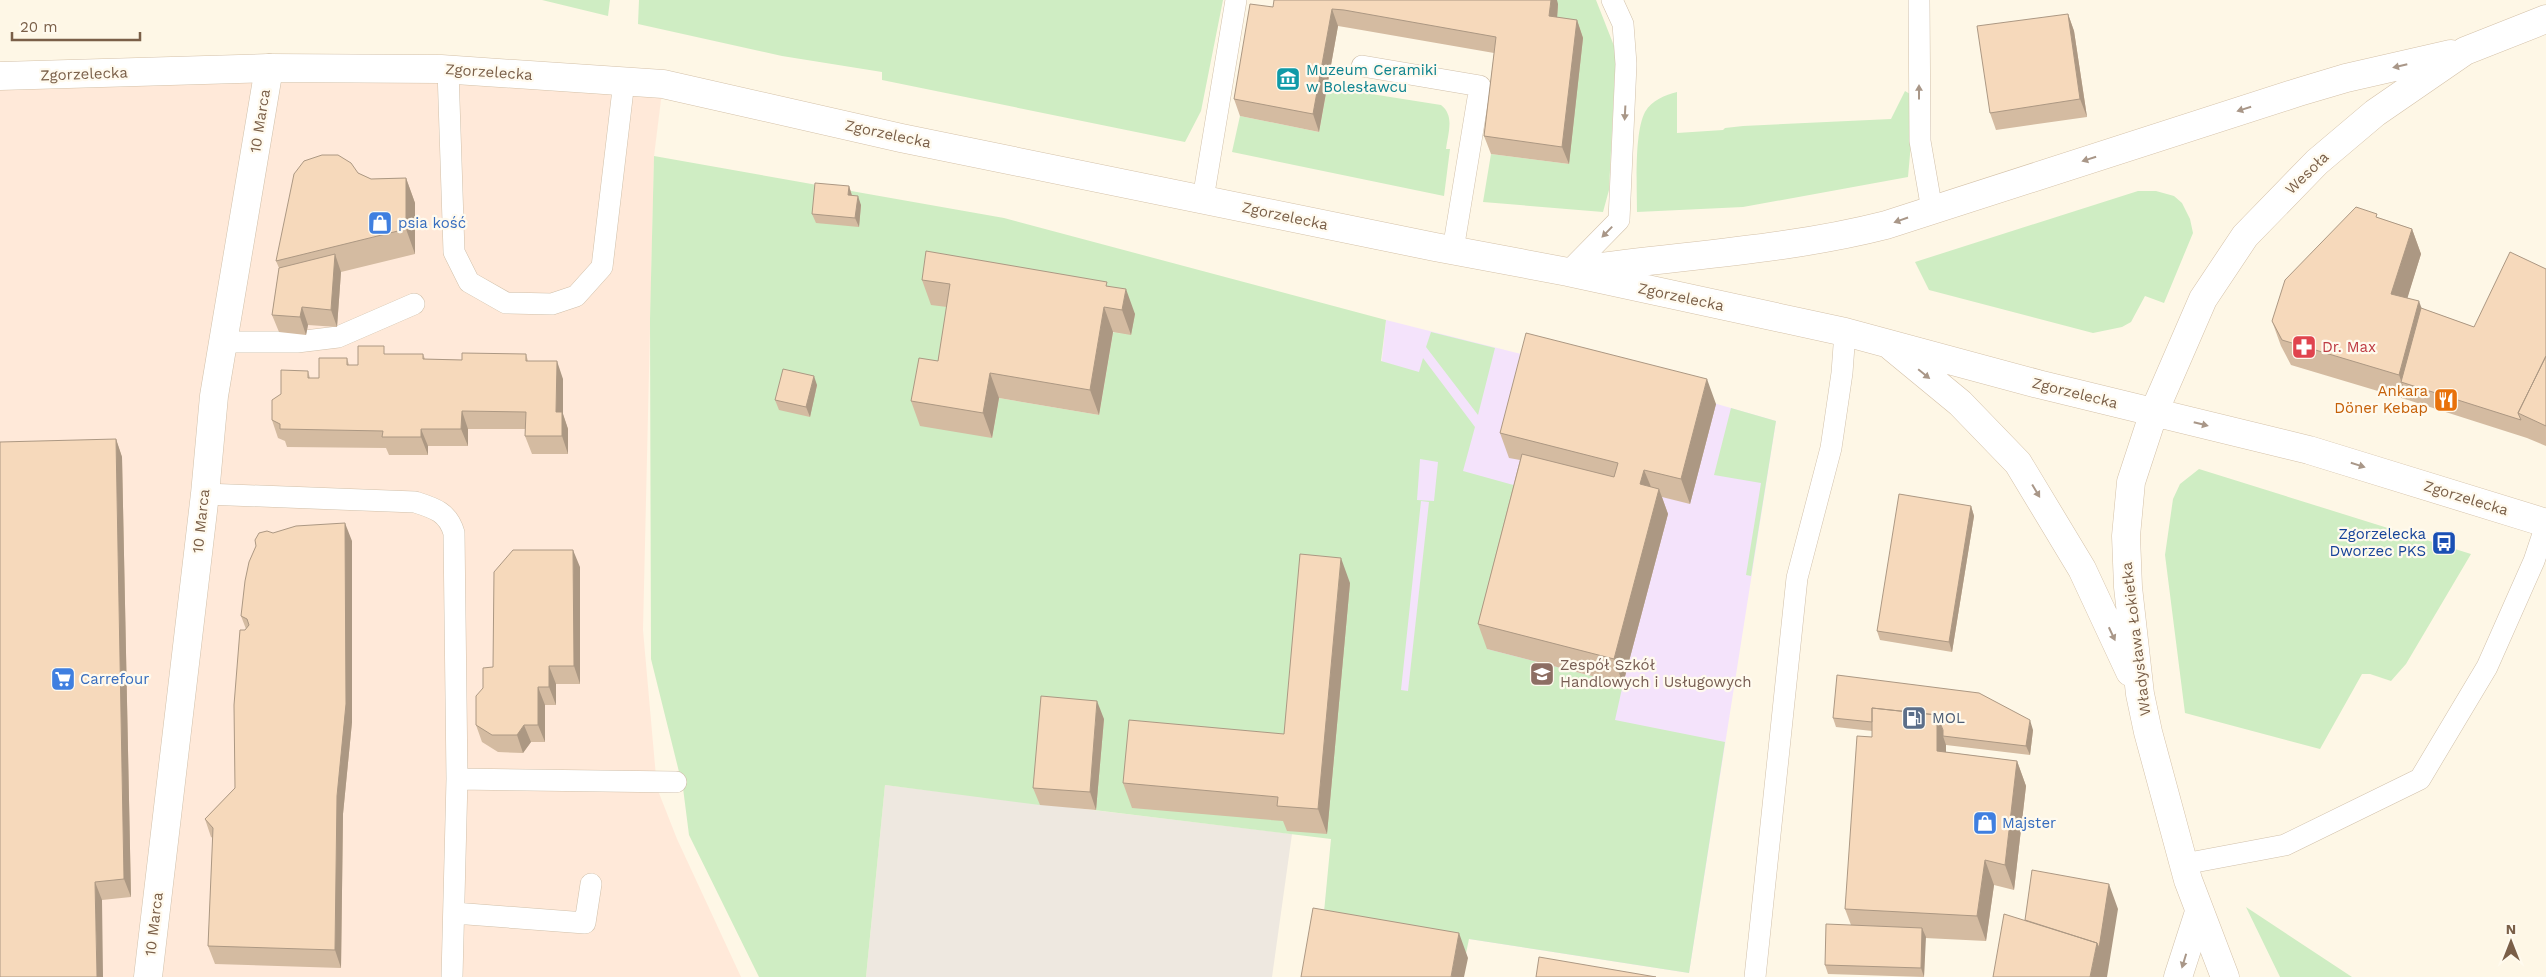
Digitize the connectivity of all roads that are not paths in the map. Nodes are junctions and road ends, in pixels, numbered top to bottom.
1 (1236, 0) edge
2 (1612, 0) edge
3 (1919, 0) edge
4 (2546, 19) edge
5 (2465, 51) junction
6 (1362, 66) dead end
7 (269, 68) junction
8 (448, 70) junction
9 (0, 76) edge
10 (624, 81) junction
11 (1204, 199) junction
12 (1932, 210) junction
13 (1453, 250) junction
14 (1568, 272) junction
15 (414, 304) dead end
16 (1845, 332) junction
17 (224, 342) junction
18 (1887, 342) junction
19 (2154, 412) junction
20 (205, 494) junction
21 (2546, 524) edge
22 (2140, 694) junction
23 (457, 779) junction
24 (676, 782) dead end
25 (2184, 864) junction
26 (591, 884) dead end
27 (2199, 912) junction
28 (454, 913) junction
29 (148, 977) edge
30 (452, 977) edge
31 (1754, 977) edge
32 (2178, 977) edge
33 (2226, 977) edge

1 - 11 lane
2 -> 14 lane
12 -> 3 lane
4 - 5 street, Wesoła
5 -> 12 street
5 - 19 street, Wesoła
6 - 13 lane
7 - 8 street, Zgorzelecka
7 - 9 street, Zgorzelecka
7 - 17 street, 10 Marca
8 - 10 street, Zgorzelecka
8 - 10 lane
10 - 11 street, Zgorzelecka
11 - 13 street, Zgorzelecka
12 -> 14 street
13 - 14 street, Zgorzelecka
14 - 16 street, Zgorzelecka
15 - 17 lane
16 - 18 street, Zgorzelecka
16 - 31 lane
17 - 20 street, 10 Marca
18 - 19 street, Zgorzelecka
18 -> 22 street
19 -> 21 street, Zgorzelecka
19 - 22 street, Władysława Łokietka
20 - 23 lane
20 - 29 street, 10 Marca
21 - 25 lane
22 - 25 street, Władysława Łokietka
23 - 24 lane
23 - 28 lane
25 - 27 street, Władysława Łokietka
26 - 28 lane
27 -> 32 street
27 - 33 street, Władysława Łokietka
28 - 30 lane

